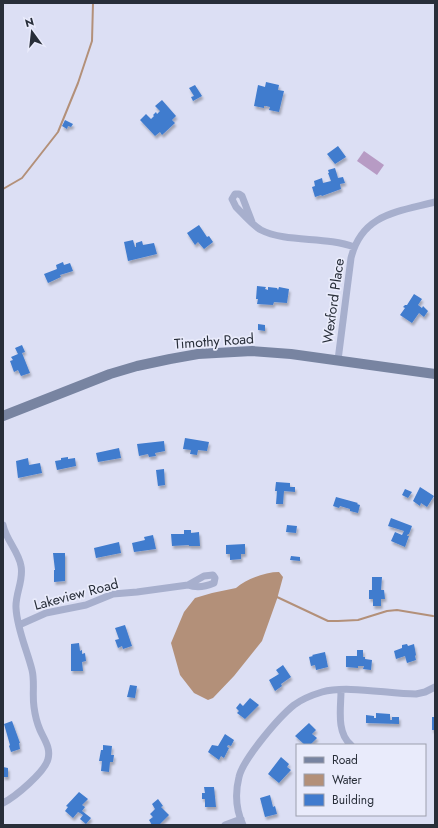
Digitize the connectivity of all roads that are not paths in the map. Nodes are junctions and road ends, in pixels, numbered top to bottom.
1 (435, 202) edge
2 (252, 222) dead end
3 (354, 247) junction
4 (338, 360) junction
5 (435, 374) edge
6 (3, 416) edge
7 (3, 525) edge
8 (5, 538) edge
9 (188, 585) dead end
10 (19, 624) junction
11 (435, 686) edge
12 (341, 691) junction
13 (350, 744) edge
14 (3, 803) edge
15 (242, 822) edge
16 (225, 825) edge

1 - 3 street, Wexford Place
2 - 3 street, Wexford Place
3 - 4 street, Wexford Place
4 - 5 main road, Timothy Road
4 - 6 main road, Timothy Road
7 - 8 street
8 - 10 street
9 - 10 street, Lakeview Road
10 - 14 street
11 - 12 street
12 - 13 street
12 - 15 street
15 - 16 street

